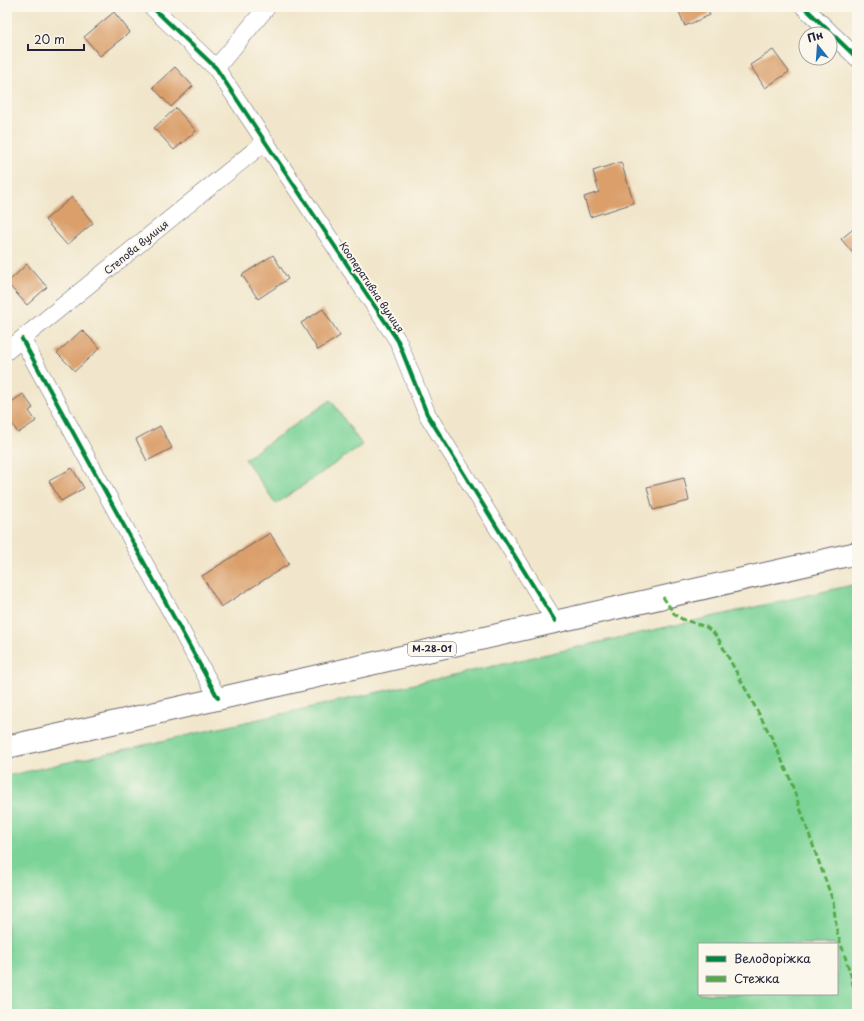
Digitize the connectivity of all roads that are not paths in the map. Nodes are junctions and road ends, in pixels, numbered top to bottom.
1 (152, 7) edge
2 (267, 7) edge
3 (804, 7) edge
4 (857, 58) edge
5 (216, 68) junction
6 (264, 142) junction
7 (22, 339) junction
8 (7, 351) edge
9 (857, 553) edge
10 (555, 621) junction
11 (218, 698) junction
12 (7, 747) edge

1 - 5 street, Кооперативна вулиця
2 - 5 street
3 - 4 street
5 - 6 street, Кооперативна вулиця
6 - 7 street, Степова вулиця
6 - 10 street, Кооперативна вулиця
7 - 8 street, Степова вулиця
7 - 11 street
9 - 10 highway, М-28-01
10 - 11 highway, М-28-01
11 - 12 highway, М-28-01

